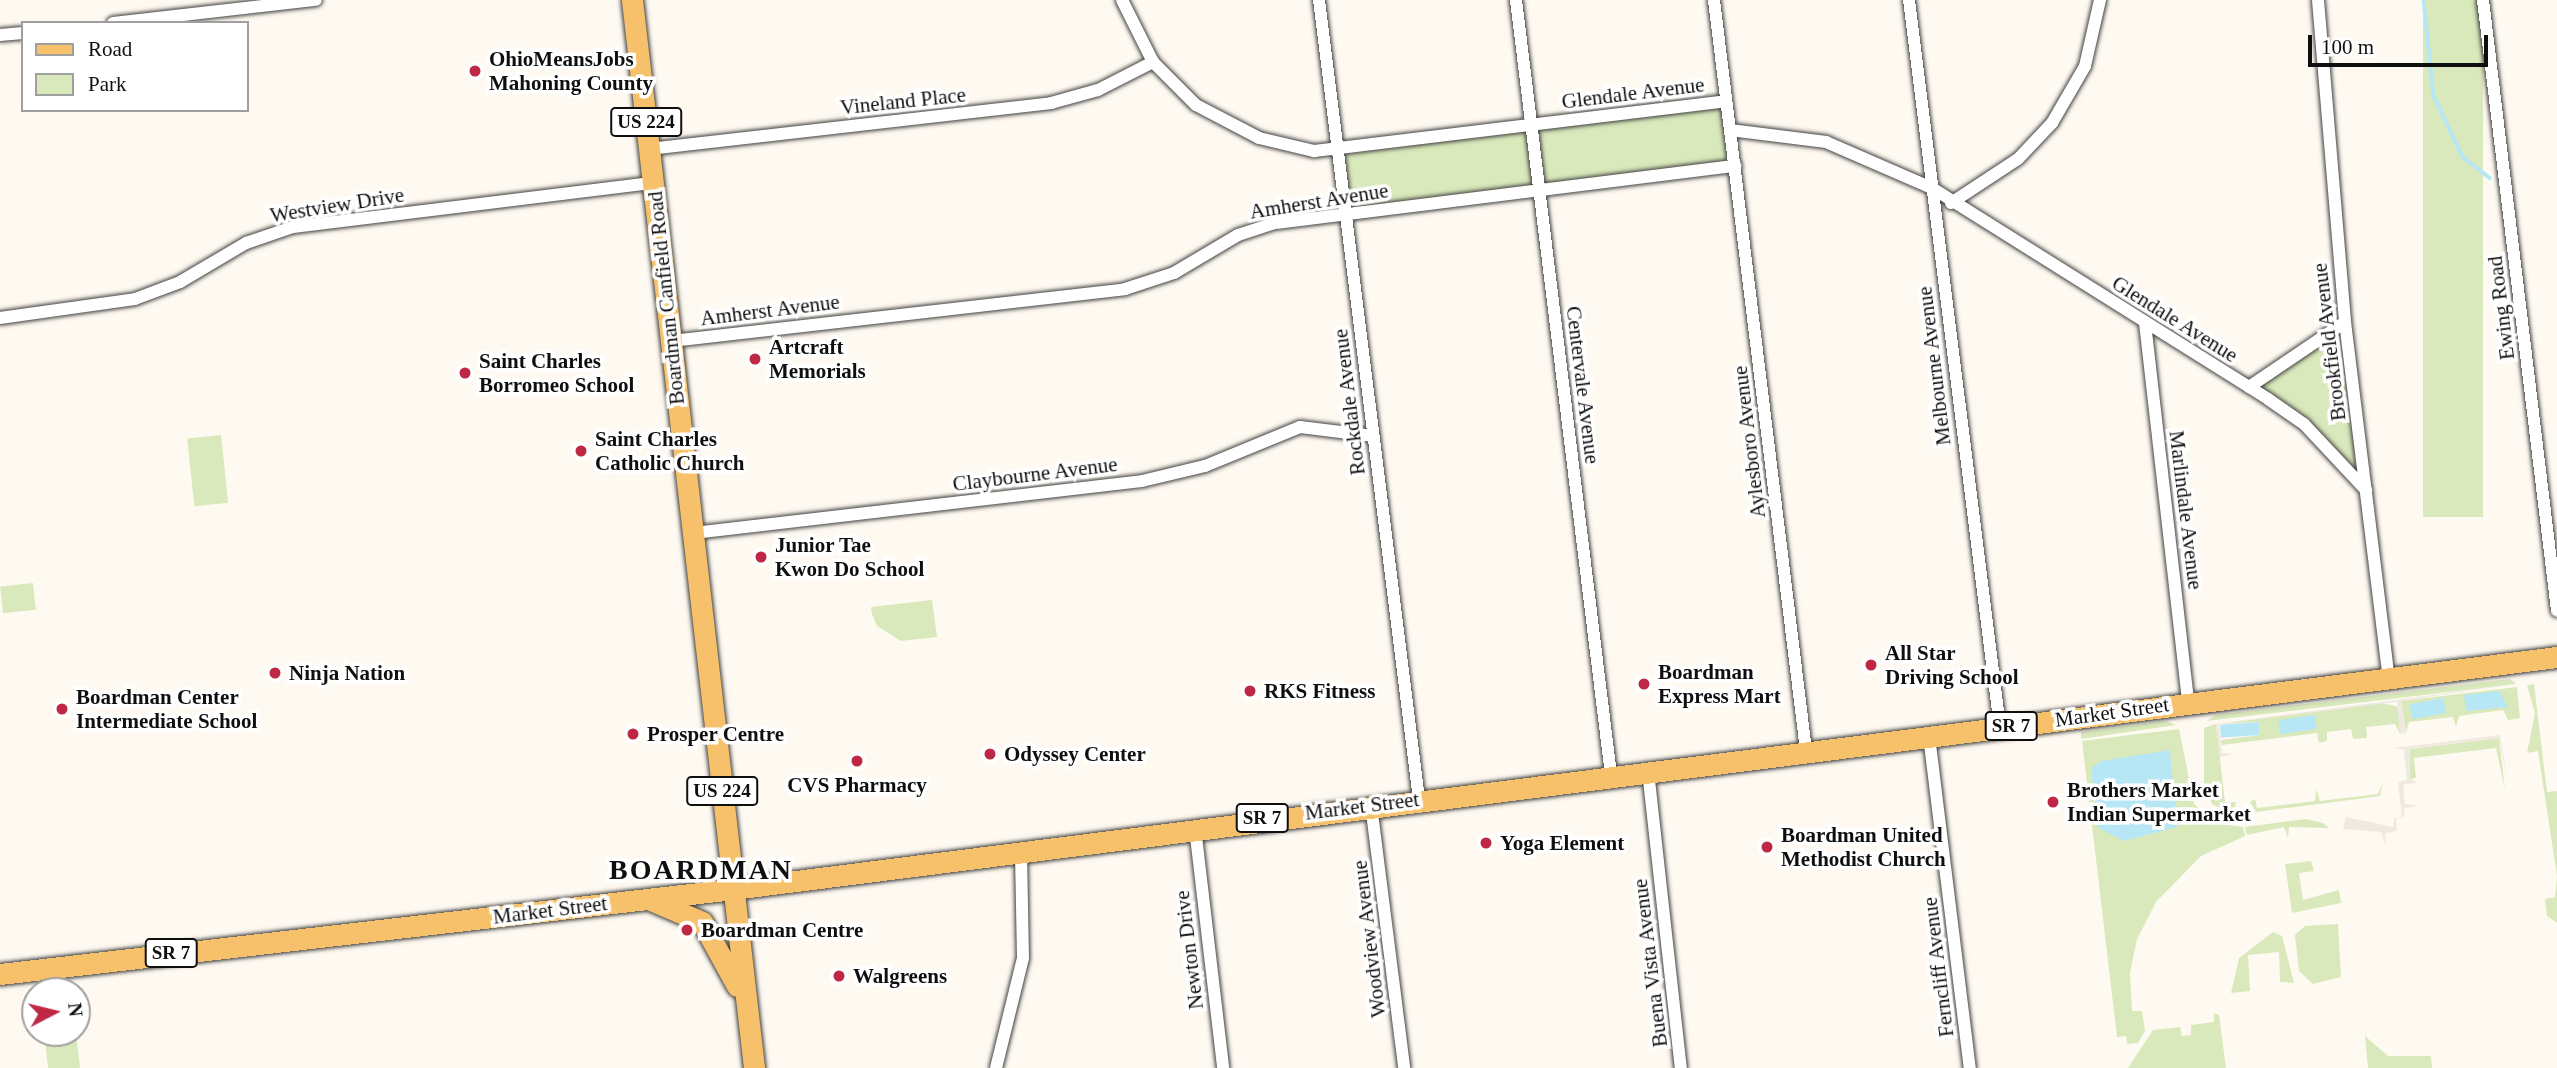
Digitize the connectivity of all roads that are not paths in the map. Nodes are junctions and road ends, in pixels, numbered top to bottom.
1 (316, 0) edge
2 (632, 0) edge
3 (1122, 0) edge
4 (1319, 0) edge
5 (1516, 0) edge
6 (1714, 0) edge
7 (1909, 0) edge
8 (2100, 0) edge
9 (2318, 0) edge
10 (2483, 0) edge
11 (131, 21) edge
12 (21, 33) edge
13 (0, 36) edge
14 (1153, 62) junction
15 (1726, 102) junction
16 (1532, 124) junction
17 (1730, 130) junction
18 (649, 149) junction
19 (1336, 149) junction
20 (1735, 166) junction
21 (653, 183) junction
22 (1932, 188) junction
23 (1540, 190) junction
24 (1951, 203) junction
25 (1345, 214) junction
26 (0, 318) edge
27 (2345, 321) junction
28 (2145, 323) junction
29 (671, 341) junction
30 (2249, 387) junction
31 (1373, 436) junction
32 (2366, 490) junction
33 (693, 533) junction
34 (2557, 611) edge
35 (2557, 657) edge
36 (2389, 678) junction
37 (2188, 702) junction
38 (2000, 727) junction
39 (1929, 736) junction
40 (1806, 750) junction
41 (1648, 771) junction
42 (1611, 775) junction
43 (1419, 799) junction
44 (1371, 805) junction
45 (1195, 828) junction
46 (1021, 849) junction
47 (733, 889) junction
48 (645, 899) junction
49 (0, 974) edge
50 (749, 1021) junction
51 (754, 1068) edge
52 (996, 1068) edge
53 (1223, 1068) edge
54 (1404, 1068) edge
55 (1681, 1068) edge
56 (1970, 1068) edge

1 - 11 street
2 - 18 main road, Boardman Canfield Road / US 224
3 - 14 street, Glendale Avenue
4 - 19 street, Rockdale Avenue
5 - 16 street, Centervale Avenue
6 - 15 street
7 - 22 street, Melbourne Avenue
8 - 24 street
9 - 27 street, Brookfield Avenue
10 - 34 street, Ewing Road
12 - 13 street
14 - 18 street, Vineland Place
14 - 19 street, Glendale Avenue
15 - 16 street, Glendale Avenue
15 - 17 street, Glendale Avenue
16 - 19 street, Glendale Avenue
16 - 23 street, Centervale Avenue
17 - 20 street, Aylesboro Avenue
17 - 22 street, Glendale Avenue
18 - 21 main road, Boardman Canfield Road / US 224
19 - 25 street, Rockdale Avenue
20 - 23 street, Amherst Avenue
20 - 40 street, Aylesboro Avenue
21 - 26 street, Westview Drive
21 - 29 main road, Boardman Canfield Road / US 224
22 - 24 street, Glendale Avenue
22 - 38 street, Melbourne Avenue
23 - 25 street, Amherst Avenue
23 - 42 street, Centervale Avenue
24 - 28 street, Glendale Avenue
25 - 29 street, Amherst Avenue
25 - 31 street, Rockdale Avenue
27 - 30 street, Glendale Avenue
27 - 32 street, Brookfield Avenue
28 - 30 street, Glendale Avenue
28 - 37 street, Marlindale Avenue
29 - 33 main road, Boardman Canfield Road / US 224
30 - 32 street, Glendale Avenue
31 - 33 street, Claybourne Avenue
31 - 43 street, Rockdale Avenue
32 - 36 street, Brookfield Avenue
33 - 47 main road, Boardman Canfield Road / US 224
35 - 36 main road, Market Street / SR 7
36 - 37 main road, Market Street / SR 7
37 - 38 main road, Market Street / SR 7
38 - 39 main road, Market Street / SR 7
39 - 40 main road, Market Street / SR 7
39 - 56 street, Ferncliff Avenue
40 - 41 main road, Market Street / SR 7
41 - 42 main road, Market Street / SR 7
41 - 55 street, Buena Vista Avenue
42 - 43 main road, Market Street / SR 7
43 - 44 main road, Market Street / SR 7
44 - 45 main road, Market Street / SR 7
44 - 54 street, Woodview Avenue
45 - 46 main road, Market Street / SR 7
45 - 53 street, Newton Drive
46 - 47 main road, Market Street / SR 7
46 - 52 street
47 - 48 main road, Market Street / SR 7
47 - 50 main road, US 224
48 - 49 main road, Market Street / SR 7
48 - 50 main road
50 - 51 main road, US 224

